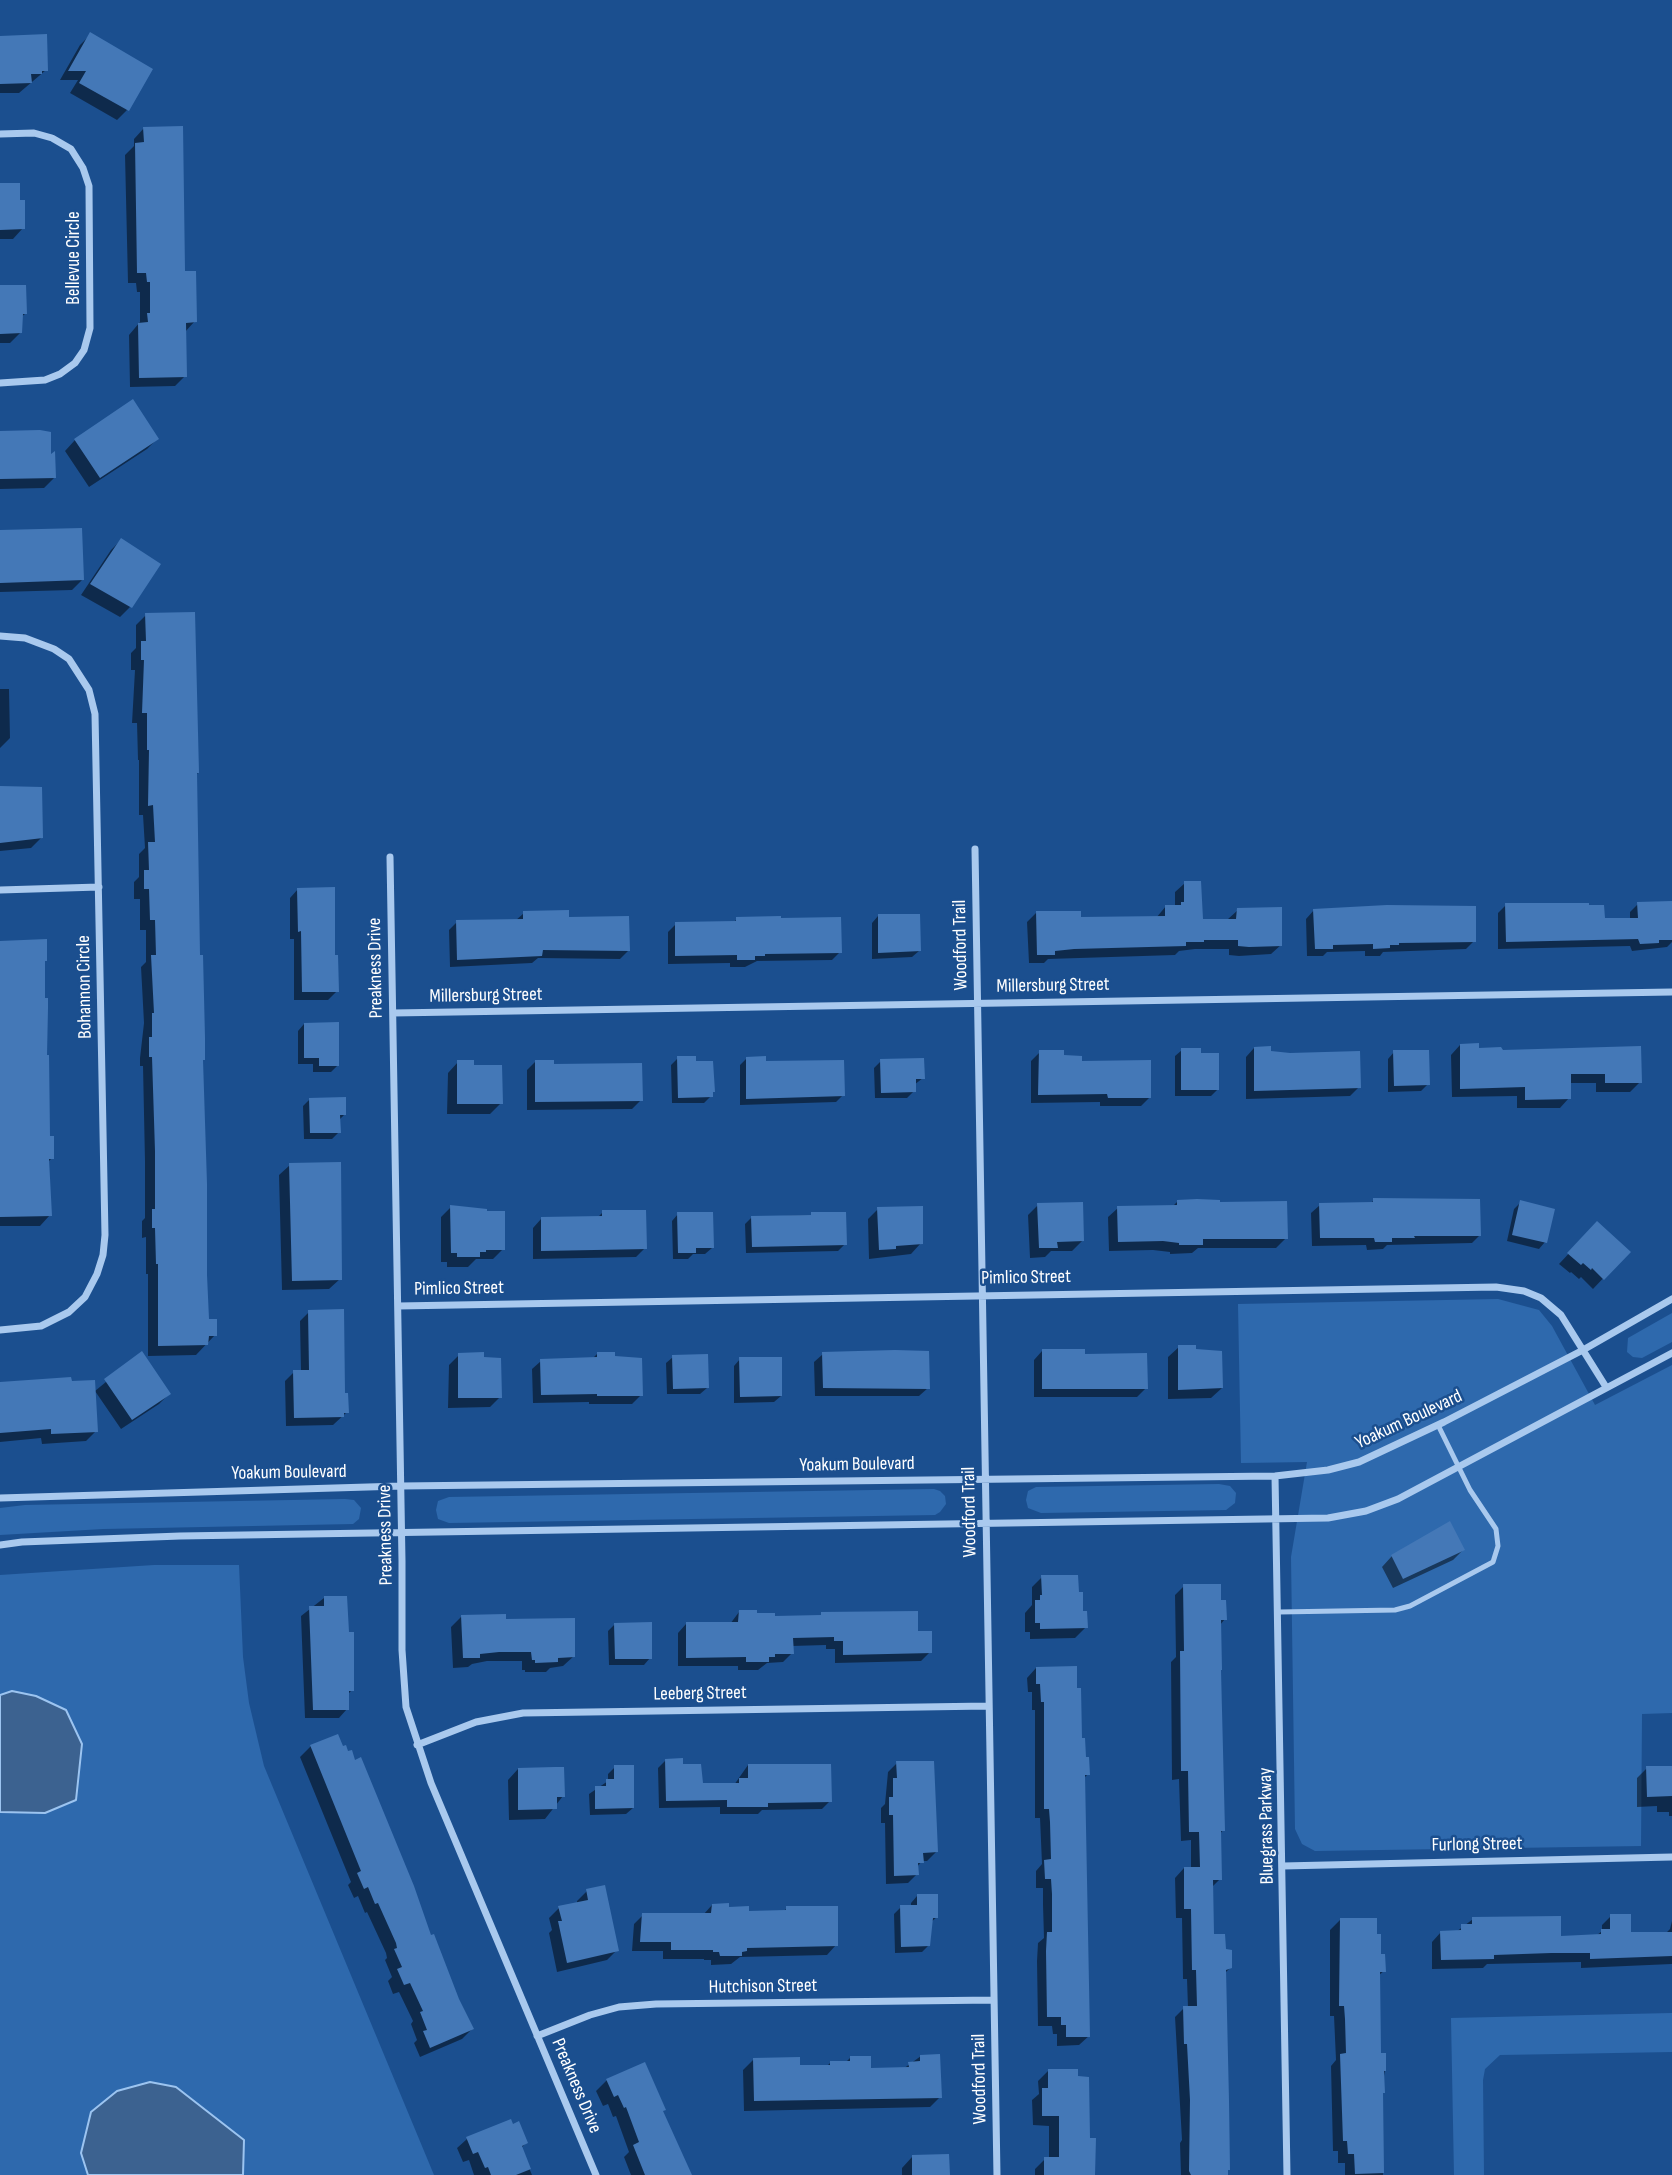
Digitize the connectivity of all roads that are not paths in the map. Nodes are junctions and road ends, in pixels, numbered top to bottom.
1 (0, 134) edge
2 (0, 383) edge
3 (0, 636) edge
4 (975, 849) dead end
5 (390, 857) dead end
6 (99, 887) junction
7 (0, 890) edge
8 (1672, 992) edge
9 (978, 1003) junction
10 (393, 1013) junction
11 (983, 1295) junction
12 (1672, 1299) edge
13 (398, 1306) junction
14 (0, 1330) edge
15 (1583, 1350) junction
16 (1672, 1353) edge
17 (1606, 1387) junction
18 (1438, 1425) junction
19 (1458, 1467) junction
20 (1275, 1476) junction
21 (985, 1479) junction
22 (401, 1486) junction
23 (0, 1498) edge
24 (1276, 1518) junction
25 (986, 1522) junction
26 (402, 1533) junction
27 (0, 1545) edge
28 (1279, 1612) junction
29 (988, 1706) junction
30 (417, 1745) junction
31 (1672, 1857) edge
32 (1283, 1866) junction
33 (994, 2000) junction
34 (537, 2036) junction
35 (596, 2175) edge
36 (997, 2175) edge
37 (1286, 2175) edge

1 - 2 street, Bellevue Circle
3 - 6 street, Bohannon Circle
4 - 9 street, Woodford Trail
5 - 10 street, Preakness Drive
6 - 7 street
6 - 14 street, Bohannon Circle
8 - 9 street, Millersburg Street
9 - 10 street, Millersburg Street
9 - 11 street, Woodford Trail
10 - 13 street, Preakness Drive
11 - 13 street, Pimlico Street
11 - 15 street, Pimlico Street
11 - 21 street, Woodford Trail
12 - 15 street, Yoakum Boulevard
13 - 22 street, Preakness Drive
15 - 17 street, Pimlico Street
15 - 18 street, Yoakum Boulevard
16 - 17 street
17 - 19 street
18 - 19 lane
18 - 20 street, Yoakum Boulevard
19 - 24 street
19 - 28 lane
20 - 21 street, Yoakum Boulevard
20 - 24 street, Bluegrass Parkway
21 - 22 street, Yoakum Boulevard
21 - 25 street, Woodford Trail
22 - 23 street, Yoakum Boulevard
22 - 26 street, Preakness Drive
24 - 25 street
24 - 28 street, Bluegrass Parkway
25 - 26 street
25 - 29 street, Woodford Trail
26 - 27 street
26 - 30 street, Preakness Drive
28 - 32 street, Bluegrass Parkway
29 - 30 street, Leeberg Street
29 - 33 street, Woodford Trail
30 - 34 street, Preakness Drive
31 - 32 street, Furlong Street
32 - 37 street, Bluegrass Parkway
33 - 34 street, Hutchison Street
33 - 36 street, Woodford Trail
34 - 35 street, Preakness Drive

